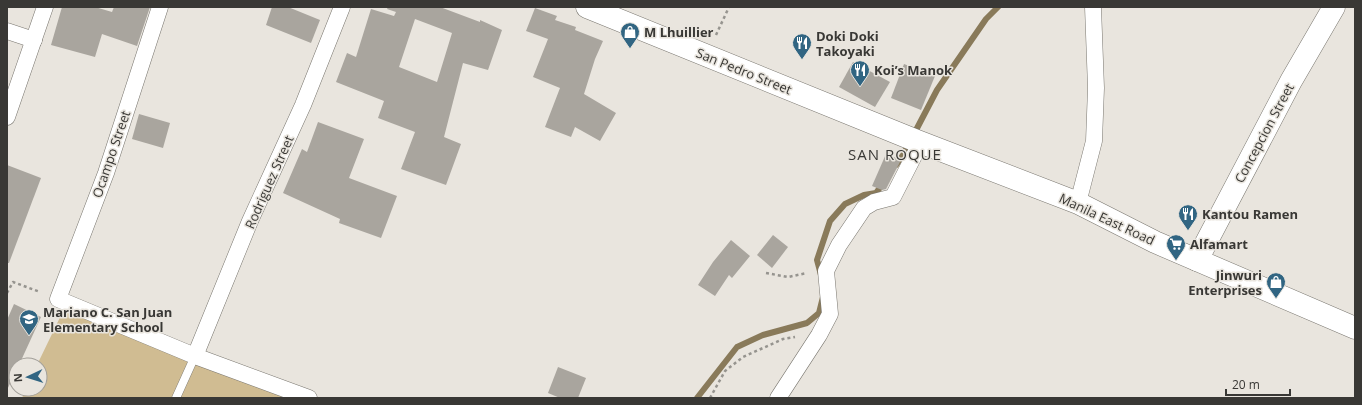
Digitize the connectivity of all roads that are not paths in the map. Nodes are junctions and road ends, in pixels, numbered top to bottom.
1 (45, 7) edge
2 (160, 7) edge
3 (342, 7) edge
4 (587, 7) edge
5 (1093, 7) edge
6 (1334, 7) edge
7 (7, 31) edge
8 (34, 40) junction
9 (7, 117) edge
10 (913, 139) junction
11 (1078, 203) junction
12 (1197, 260) junction
13 (1355, 328) edge
14 (195, 356) junction
15 (176, 398) edge
16 (309, 398) edge
17 (778, 398) edge

1 - 8 street
2 - 14 street, Ocampo Street
3 - 14 street, Rodriguez Street
4 - 10 main road, San Pedro Street
5 - 11 street
6 - 12 main road, Concepcion Street
7 - 8 street
8 - 9 street
10 - 11 main road, Manila East Road
10 - 17 street
11 - 12 main road, Manila East Road
12 - 13 main road, Manila East Road
14 - 15 lane
14 - 16 street

